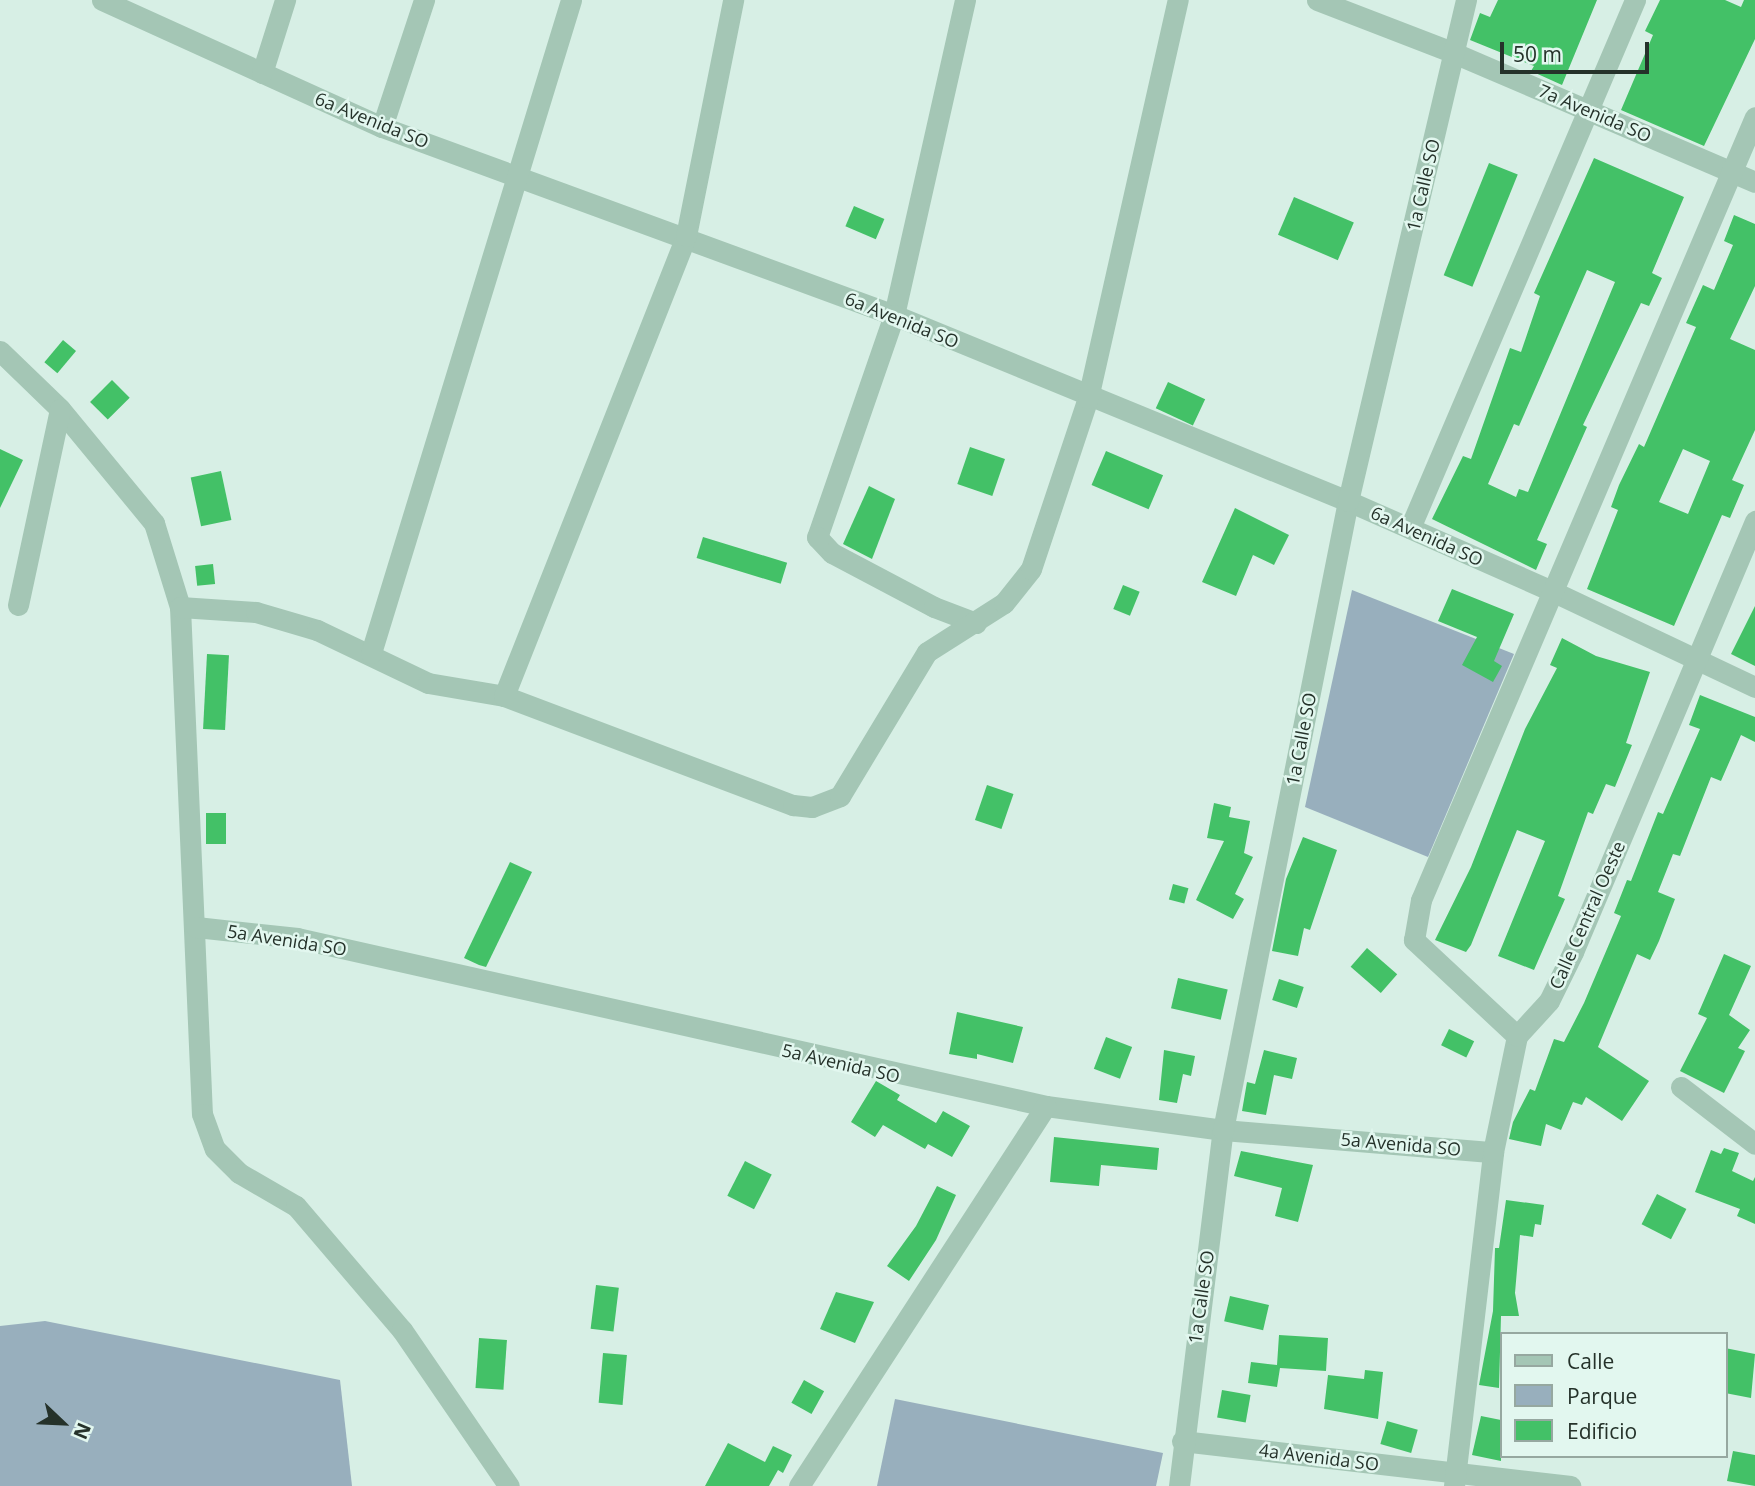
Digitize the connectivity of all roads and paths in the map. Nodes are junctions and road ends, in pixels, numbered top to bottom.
1 (102, 0) edge
2 (285, 0) edge
3 (424, 0) edge
4 (570, 0) edge
5 (733, 0) edge
6 (965, 0) edge
7 (1178, 0) edge
8 (1317, 0) edge
9 (1466, 0) edge
10 (1472, 0) edge
11 (1635, 0) edge
12 (1462, 28) junction
13 (1454, 52) junction
14 (262, 73) junction
15 (1588, 110) junction
16 (1755, 117) edge
17 (382, 127) junction
18 (1732, 172) junction
19 (516, 175) junction
20 (1755, 182) edge
21 (686, 236) junction
22 (894, 315) junction
23 (0, 351) edge
24 (1087, 398) junction
25 (60, 409) junction
26 (1348, 502) junction
27 (1755, 521) edge
28 (1409, 528) junction
29 (1554, 592) junction
30 (18, 605) dead end
31 (180, 607) junction
32 (976, 623) junction
33 (371, 653) junction
34 (1696, 658) junction
35 (1755, 687) edge
36 (504, 696) junction
37 (196, 927) junction
38 (1517, 1036) junction
39 (1681, 1087) dead end
40 (1046, 1106) junction
41 (1223, 1130) junction
42 (1755, 1144) edge
43 (1493, 1152) junction
44 (1182, 1441) junction
45 (1454, 1479) edge
46 (509, 1486) edge
47 (799, 1486) edge
48 (1179, 1486) edge
49 (1570, 1486) edge

1 - 14 street, 6a Avenida SO
2 - 14 street
3 - 17 street
4 - 19 street
5 - 21 street
6 - 22 street
7 - 24 street
8 - 13 street, 7a Avenida SO
9 - 12 street, 1a Calle SO
10 - 12 street
11 - 15 street
12 - 13 street, 1a Calle SO
13 - 15 street, 7a Avenida SO
13 - 26 street, 1a Calle SO
14 - 17 street, 6a Avenida SO
15 - 18 street, 7a Avenida SO
15 - 28 street
16 - 18 street
17 - 19 street, 6a Avenida SO
18 - 20 street, 7a Avenida SO
18 - 29 street
19 - 21 street, 6a Avenida SO
19 - 33 street
21 - 22 street, 6a Avenida SO
21 - 36 street
22 - 24 street, 6a Avenida SO
22 - 32 street
23 - 25 street
24 - 26 street, 6a Avenida SO
24 - 32 street
25 - 30 street
25 - 31 street
26 - 28 street, 6a Avenida SO
26 - 41 street, 1a Calle SO
27 - 34 street, Calle Central Oeste
28 - 29 street, 6a Avenida SO
29 - 34 street, 6a Avenida SO
29 - 38 street
31 - 33 street
31 - 37 street
32 - 36 street
33 - 36 street
34 - 35 street, 6a Avenida SO
34 - 38 street, Calle Central Oeste
37 - 40 street, 5a Avenida SO
37 - 46 street
38 - 43 street
39 - 42 street
40 - 41 street, 5a Avenida SO
40 - 47 street
41 - 43 street, 5a Avenida SO
41 - 44 street, 1a Calle SO
43 - 45 street
44 - 45 street, 4a Avenida SO
44 - 48 street, 1a Calle SO
45 - 49 street, 4a Avenida SO

